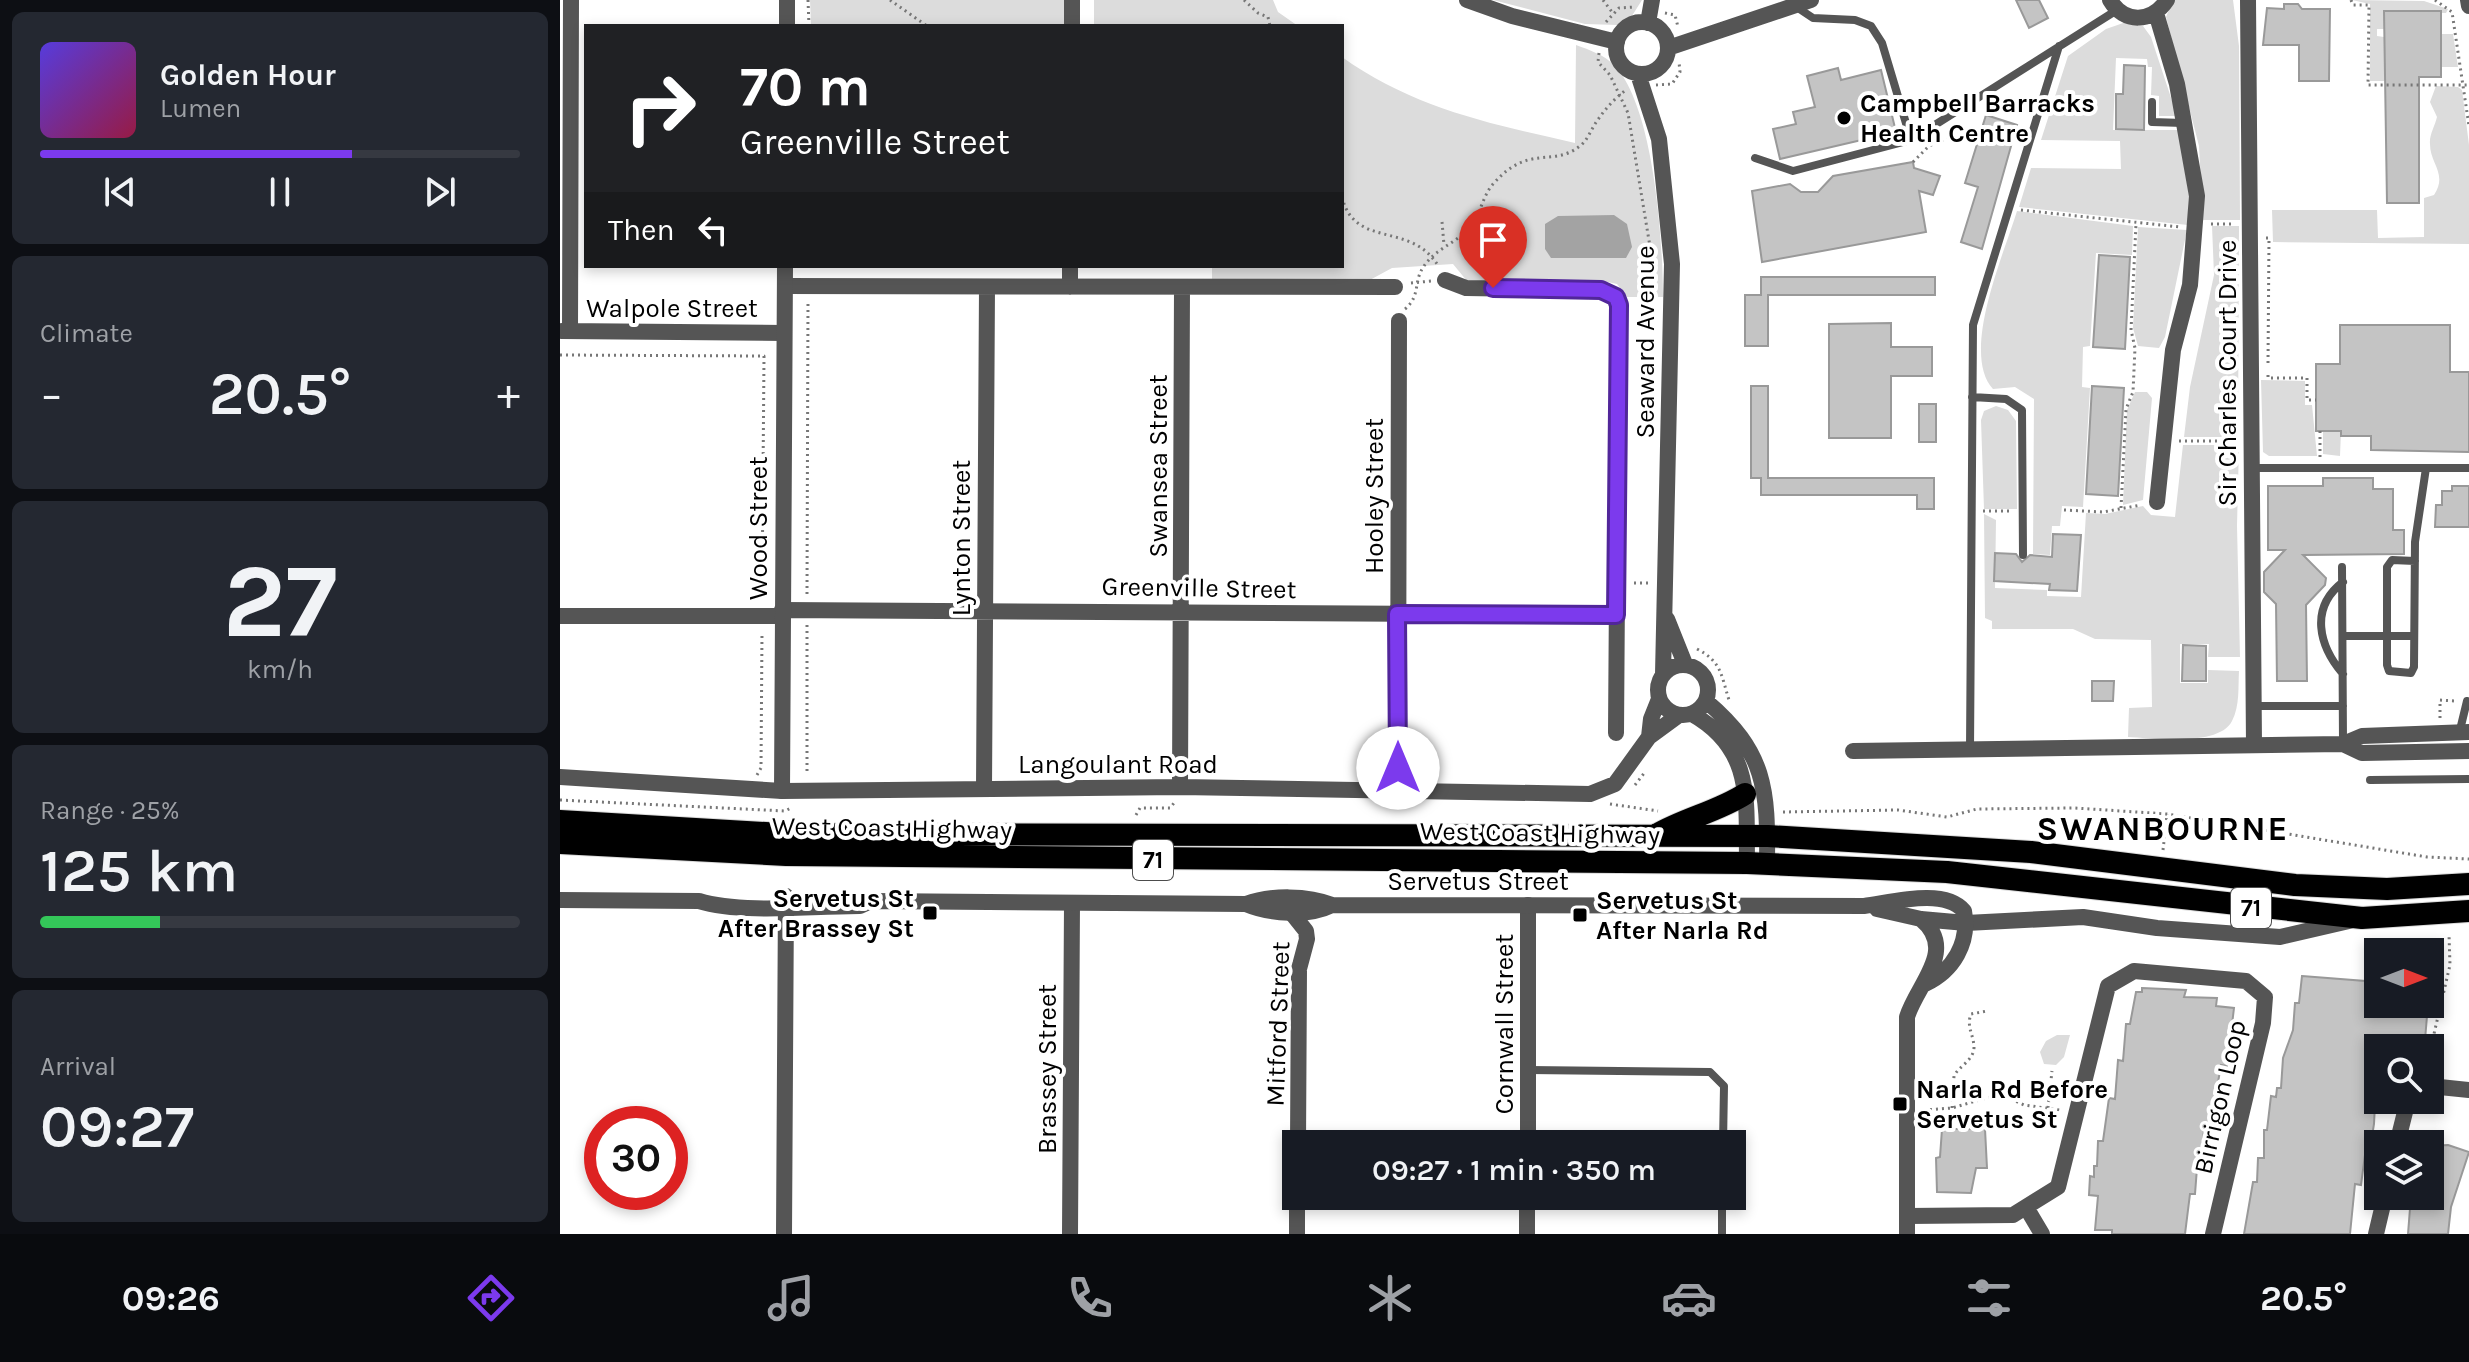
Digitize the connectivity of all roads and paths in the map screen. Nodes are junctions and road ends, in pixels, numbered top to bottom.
1 (571, 0) edge
2 (787, 0) edge
3 (808, 0) edge
4 (890, 0) edge
5 (1072, 0) edge
6 (1244, 0) edge
7 (1467, 0) edge
8 (1603, 0) edge
9 (2248, 0) edge
10 (2351, 0) edge
11 (2435, 0) edge
12 (1803, 3) edge
13 (2114, 5) edge
14 (2161, 7) edge
15 (1612, 12) junction
16 (1650, 12) edge
17 (787, 24) edge
18 (809, 24) edge
19 (924, 24) edge
20 (1072, 24) edge
21 (1270, 24) edge
22 (1610, 40) junction
23 (2059, 46) junction
24 (1671, 47) junction
25 (1640, 79) junction
26 (2463, 85) junction
27 (2469, 85) edge
28 (1621, 94) junction
29 (2152, 102) dead end
30 (2184, 123) junction
31 (2469, 126) edge
32 (1962, 132) dead end
33 (1911, 140) junction
34 (1755, 158) dead end
35 (1913, 162) dead end
36 (1344, 202) edge
37 (2009, 208) junction
38 (1442, 222) dead end
39 (2136, 224) junction
40 (2250, 224) junction
41 (2195, 228) junction
42 (1444, 245) junction
43 (1432, 256) junction
44 (785, 268) edge
45 (1070, 268) edge
46 (1445, 280) junction
47 (1418, 281) junction
48 (785, 286) junction
49 (808, 287) junction
50 (987, 287) junction
51 (1070, 287) junction
52 (1395, 287) junction
53 (1182, 288) junction
54 (1655, 288) dead end
55 (1399, 321) dead end
56 (565, 331) edge
57 (784, 333) junction
58 (560, 355) edge
59 (2259, 378) dead end
60 (2268, 378) junction
61 (1972, 397) junction
62 (2316, 400) dead end
63 (2320, 431) dead end
64 (2252, 441) junction
65 (2163, 442) junction
66 (2329, 458) dead end
67 (2252, 468) junction
68 (2426, 468) junction
69 (2469, 468) edge
70 (2157, 502) joint
71 (2121, 508) junction
72 (2064, 510) dead end
73 (1972, 511) junction
74 (2024, 512) junction
75 (2023, 555) dead end
76 (2415, 561) junction
77 (2342, 567) dead end
78 (1666, 582) junction
79 (2343, 582) junction
80 (1626, 583) dead end
81 (807, 610) junction
82 (985, 611) junction
83 (1181, 611) junction
84 (782, 613) junction
85 (1397, 614) junction
86 (1666, 614) junction
87 (1616, 615) junction
88 (560, 616) edge
89 (762, 616) junction
90 (2343, 636) junction
91 (2387, 636) junction
92 (2414, 636) junction
93 (1689, 643) dead end
94 (1685, 664) junction
95 (1663, 674) junction
96 (2343, 674) junction
97 (1659, 699) junction
98 (1706, 701) junction
99 (2468, 704) edge
100 (1732, 705) dead end
101 (2254, 706) junction
102 (2343, 706) junction
103 (1686, 715) junction
104 (1616, 733) dead end
105 (2464, 733) edge
106 (1649, 737) junction
107 (2343, 744) junction
108 (2254, 745) junction
109 (1970, 750) junction
110 (1853, 751) dead end
111 (2469, 751) edge
112 (1398, 768) dead end
113 (757, 775) dead end
114 (560, 777) edge
115 (2469, 779) edge
116 (2370, 780) dead end
117 (984, 789) junction
118 (782, 791) junction
119 (807, 794) junction
120 (1178, 794) junction
121 (1745, 794) junction
122 (560, 800) edge
123 (1782, 806) dead end
124 (2167, 814) junction
125 (1135, 818) dead end
126 (560, 821) edge
127 (1655, 836) junction
128 (1757, 836) junction
129 (560, 843) edge
130 (2163, 854) dead end
131 (2469, 859) edge
132 (1757, 863) junction
133 (2469, 884) edge
134 (560, 900) edge
135 (786, 901) junction
136 (1072, 904) junction
137 (1246, 904) junction
138 (1332, 905) junction
139 (1528, 905) junction
140 (1864, 906) junction
141 (1290, 911) junction
142 (2469, 911) edge
143 (2362, 918) junction
144 (1921, 919) junction
145 (1966, 923) junction
146 (2449, 935) dead end
147 (1925, 984) junction
148 (1987, 1011) dead end
149 (2434, 1034) edge
150 (1528, 1070) junction
151 (2052, 1071) dead end
152 (2444, 1087) edge
153 (2469, 1090) edge
154 (1908, 1108) junction
155 (1952, 1108) junction
156 (2048, 1108) junction
157 (2077, 1113) junction
158 (1298, 1130) edge
159 (1528, 1130) edge
160 (1723, 1130) edge
161 (2026, 1207) junction
162 (1297, 1210) edge
163 (1527, 1210) edge
164 (1722, 1210) edge
165 (2382, 1210) edge
166 (1908, 1216) junction
167 (784, 1234) edge
168 (1070, 1234) edge
169 (1297, 1234) edge
170 (1527, 1234) edge
171 (1722, 1234) edge
172 (1907, 1234) edge
173 (2042, 1234) edge
174 (2213, 1234) edge
175 (2376, 1234) edge

1 - 56 street
2 - 17 street
3 - 18 path
4 - 19 path
5 - 20 street
6 - 21 path
7 - 22 street
8 - 15 path
9 - 40 street, Sir Charles Court Drive
10 - 26 path
11 - 26 path
12 - 24 street
12 - 33 lane
13 - 14 street
13 - 23 lane
14 - 30 street
15 - 16 path
15 - 22 path
16 - 22 street
16 - 24 street
16 - 24 path
22 - 25 street
22 - 28 path
23 - 33 lane
23 - 37 lane
24 - 25 street
24 - 25 path
25 - 28 path
25 - 78 street, Seaward Avenue
26 - 27 path
26 - 31 path
28 - 42 path
28 - 54 path
29 - 30 lane
30 - 41 street
32 - 35 path
33 - 34 lane
36 - 43 path
37 - 39 path
37 - 61 lane
38 - 42 path
39 - 41 path
39 - 71 path
40 - 41 path
40 - 60 path
40 - 64 street, Sir Charles Court Drive
41 - 65 street
42 - 43 path
43 - 46 path
43 - 47 path
44 - 48 street, Wood Street
45 - 51 street
46 - 47 path
46 - 87 street
47 - 52 path
47 - 52 path
48 - 49 street
48 - 57 street, Wood Street
49 - 50 street
49 - 81 path
50 - 51 street
50 - 82 street, Lynton Street
51 - 53 street
52 - 53 street
53 - 83 street, Swansea Street
55 - 85 street, Hooley Street
56 - 57 street, Walpole Street
57 - 84 street, Wood Street
58 - 89 path
59 - 60 path
60 - 62 path
61 - 73 lane
61 - 74 lane
63 - 66 path
64 - 65 path
64 - 67 street, Sir Charles Court Drive
65 - 70 street
67 - 68 lane
67 - 101 street, Sir Charles Court Drive
68 - 69 lane
68 - 76 lane
70 - 71 path
71 - 72 path
73 - 74 path
73 - 109 lane
74 - 75 lane
76 - 91 lane
76 - 92 lane
77 - 79 lane
78 - 80 path
78 - 86 street, Seaward Avenue
79 - 90 lane
79 - 96 lane
81 - 82 street, Greenville Street
81 - 84 street, Greenville Street
81 - 119 path
82 - 83 street, Greenville Street
82 - 117 street, Lynton Street
83 - 85 street, Greenville Street
83 - 120 street, Swansea Street
84 - 89 street, Greenville Street
84 - 118 street, Wood Street
85 - 87 street, Greenville Street
85 - 112 street, Hooley Street
86 - 94 street, Seaward Avenue
86 - 95 street, Seaward Avenue
87 - 104 street
88 - 89 street, Greenville Street
89 - 113 path
90 - 91 lane
90 - 96 lane
91 - 92 lane
91 - 92 lane
93 - 100 path
94 - 95 street
94 - 98 street
95 - 97 street
96 - 102 lane
97 - 103 street
97 - 106 street, Langoulant Road
98 - 103 street
98 - 128 street
99 - 105 lane
101 - 102 lane
101 - 108 street, Sir Charles Court Drive
102 - 107 lane
103 - 106 street, Langoulant Road
103 - 121 street
105 - 107 street
106 - 120 street, Langoulant Road
107 - 108 street
107 - 111 street
108 - 109 street
109 - 110 street
114 - 118 street, Langoulant Road
115 - 116 lane
117 - 119 street, Langoulant Road
117 - 120 street, Langoulant Road
118 - 119 street, Langoulant Road
119 - 122 path
120 - 125 path
121 - 127 highway
121 - 128 street
123 - 124 path
124 - 130 path
124 - 131 path
126 - 127 highway, West Coast Highway / 71
127 - 128 highway, West Coast Highway / 71
128 - 132 street
128 - 133 highway, West Coast Highway / 71
129 - 132 highway, West Coast Highway / 71
132 - 143 highway, West Coast Highway / 71
134 - 135 street, Servetus Street
135 - 136 street, Servetus Street
135 - 167 street
136 - 137 street, Servetus Street
136 - 168 street, Brassey Street
137 - 138 street, Servetus Street
137 - 141 street, Servetus Street
138 - 139 street, Servetus Street
138 - 141 street, Servetus Street
139 - 140 street, Servetus Street
139 - 150 street, Cornwall Street
140 - 144 street, Servetus Street
140 - 145 street, Servetus Street
141 - 158 street, Mitford Street
142 - 143 highway, West Coast Highway / 71
143 - 145 street, Servetus Street
144 - 145 street, Servetus Street
144 - 147 street
145 - 147 street
146 - 149 path
147 - 154 street
148 - 155 path
150 - 159 street, Cornwall Street
150 - 160 lane
151 - 156 path
152 - 153 street
154 - 155 path
154 - 166 street
155 - 156 path
156 - 157 path
157 - 161 street, Birrigon Loop
157 - 174 street, Birrigon Loop
161 - 166 street, Birrigon Loop
161 - 173 street
162 - 169 street
163 - 170 street
164 - 171 lane
165 - 175 street
166 - 172 street

